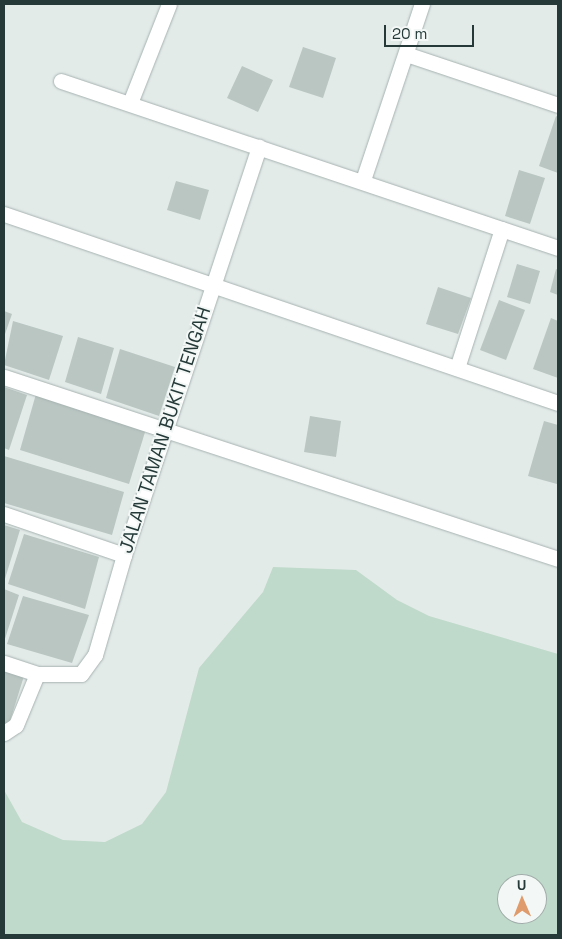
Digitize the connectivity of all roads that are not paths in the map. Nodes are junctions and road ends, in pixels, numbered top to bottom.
1 (169, 4) edge
2 (422, 4) edge
3 (406, 54) junction
4 (61, 81) dead end
5 (130, 103) junction
6 (558, 105) edge
7 (259, 147) junction
8 (363, 180) junction
9 (4, 214) edge
10 (502, 229) junction
11 (558, 248) edge
12 (212, 283) junction
13 (456, 368) junction
14 (4, 377) edge
15 (558, 403) edge
16 (166, 429) junction
17 (4, 514) edge
18 (124, 555) junction
19 (558, 559) edge
20 (4, 663) edge
21 (37, 674) junction
22 (4, 733) edge

1 - 5 street
2 - 3 street
3 - 6 street
3 - 8 street
4 - 5 street
5 - 7 street
7 - 8 street
7 - 12 street
8 - 10 street
9 - 12 street, JALAN TAMAN BUKIT TENGAH
10 - 11 street
10 - 13 street
12 - 13 street
12 - 16 street, JALAN TAMAN BUKIT TENGAH
13 - 15 street
14 - 16 street
16 - 18 street, JALAN TAMAN BUKIT TENGAH
16 - 19 street
17 - 18 street
18 - 21 street, JALAN TAMAN BUKIT TENGAH
20 - 21 street, JALAN TAMAN BUKIT TENGAH
21 - 22 street

